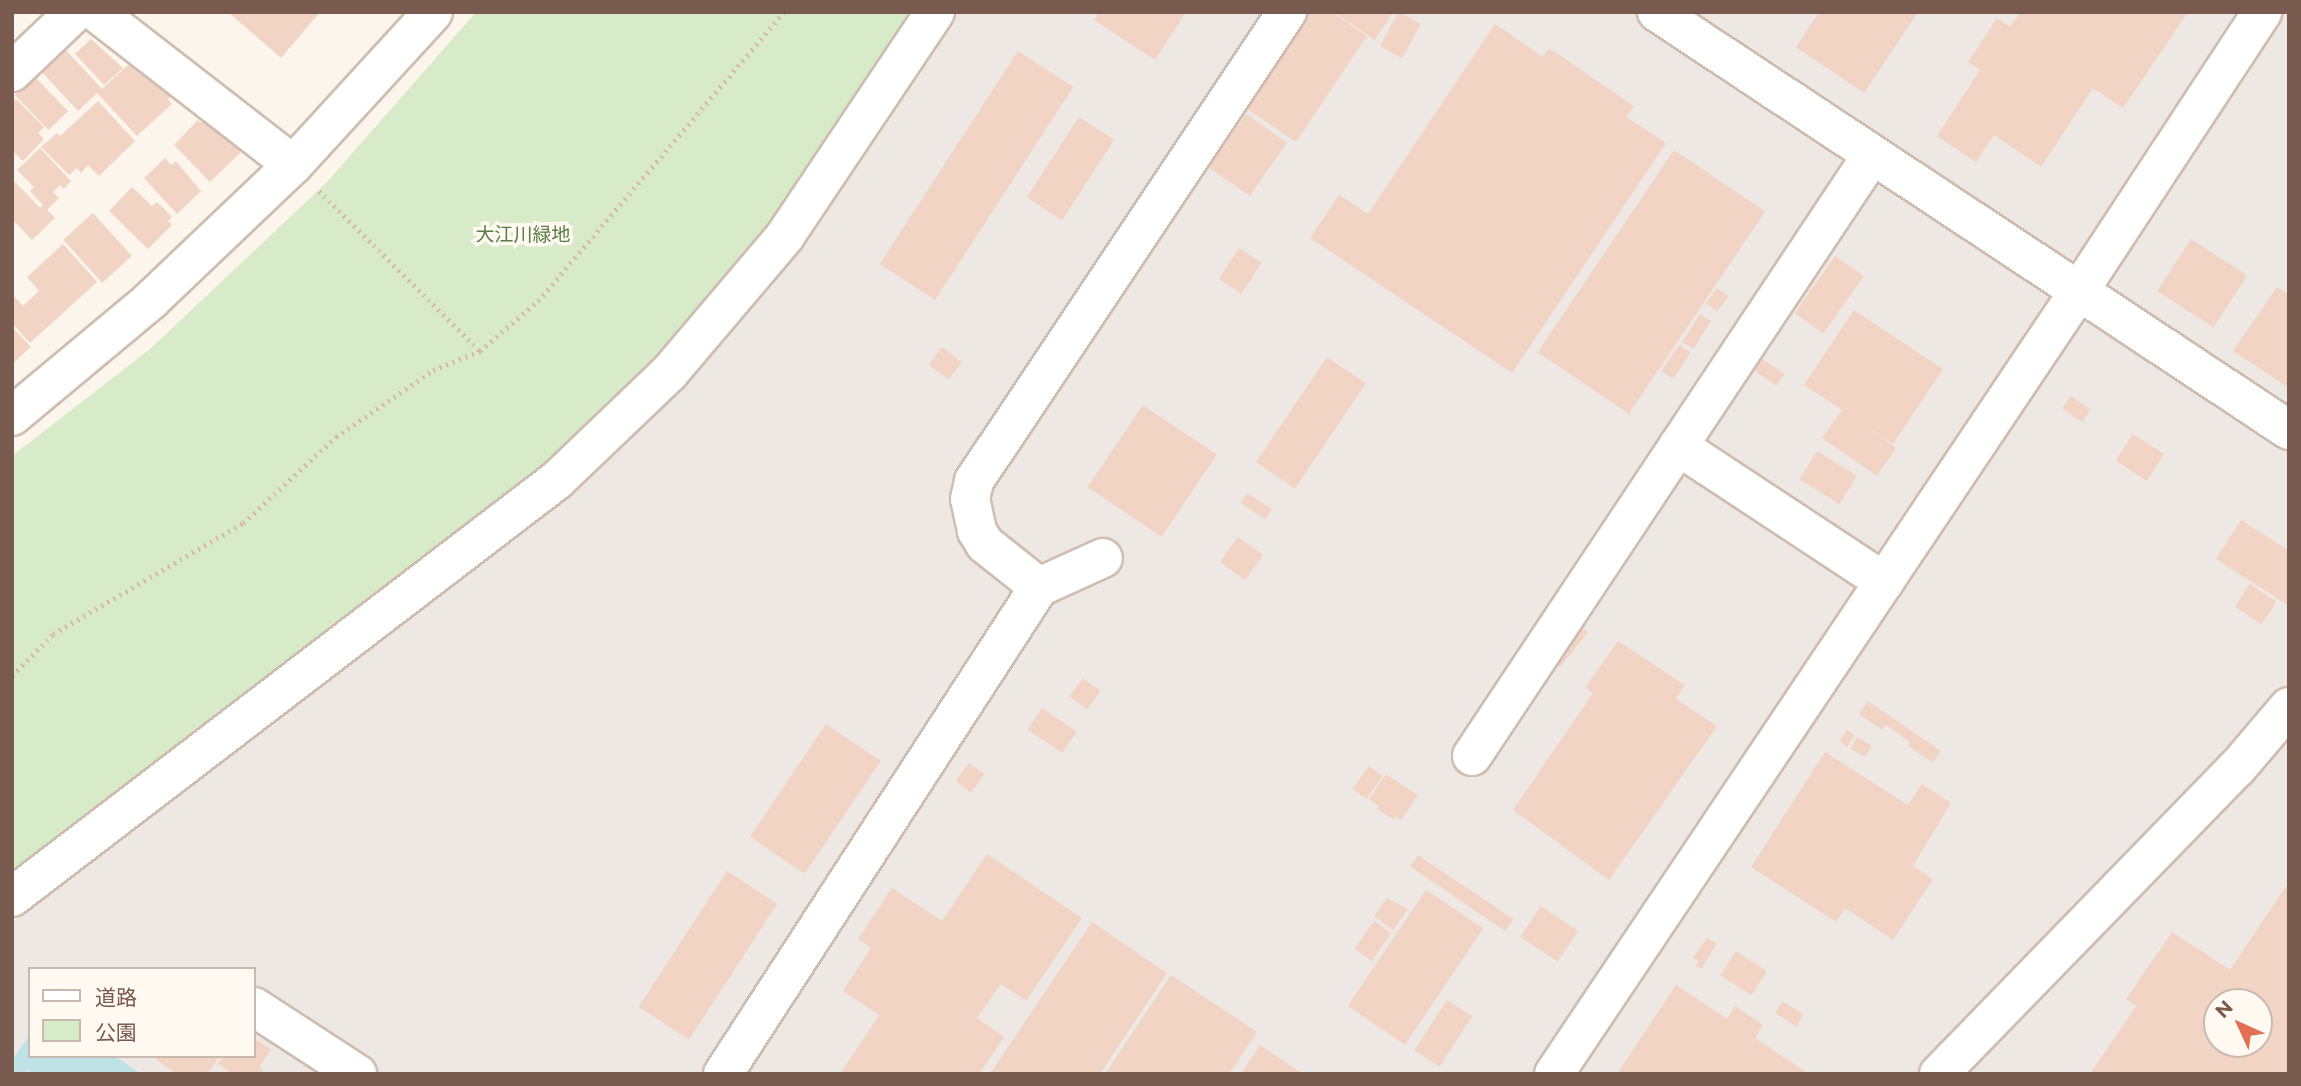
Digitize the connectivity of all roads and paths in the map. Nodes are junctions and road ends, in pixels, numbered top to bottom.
1 (75, 12) edge
2 (96, 12) edge
3 (433, 12) edge
4 (784, 12) edge
5 (935, 12) edge
6 (1287, 12) edge
7 (1657, 12) edge
8 (2262, 12) edge
9 (12, 72) edge
10 (1872, 155) junction
11 (292, 164) junction
12 (2079, 291) junction
13 (480, 351) junction
14 (12, 416) edge
15 (2289, 430) edge
16 (1678, 446) junction
17 (1103, 558) dead end
18 (1884, 582) junction
19 (1039, 587) junction
20 (12, 676) edge
21 (2289, 707) edge
22 (1472, 756) dead end
23 (12, 897) edge
24 (256, 1008) edge
25 (358, 1074) edge
26 (723, 1074) edge
27 (1554, 1074) edge
28 (1939, 1074) edge

1 - 9 street
2 - 11 street
3 - 11 street
4 - 13 path
5 - 23 street
6 - 19 street
7 - 10 street
8 - 12 street
10 - 12 street
10 - 16 street
11 - 13 path
11 - 14 street
12 - 15 street
12 - 18 street
13 - 20 path
16 - 18 street
16 - 22 street
17 - 19 street
18 - 27 street
19 - 26 street
21 - 28 street
24 - 25 street

